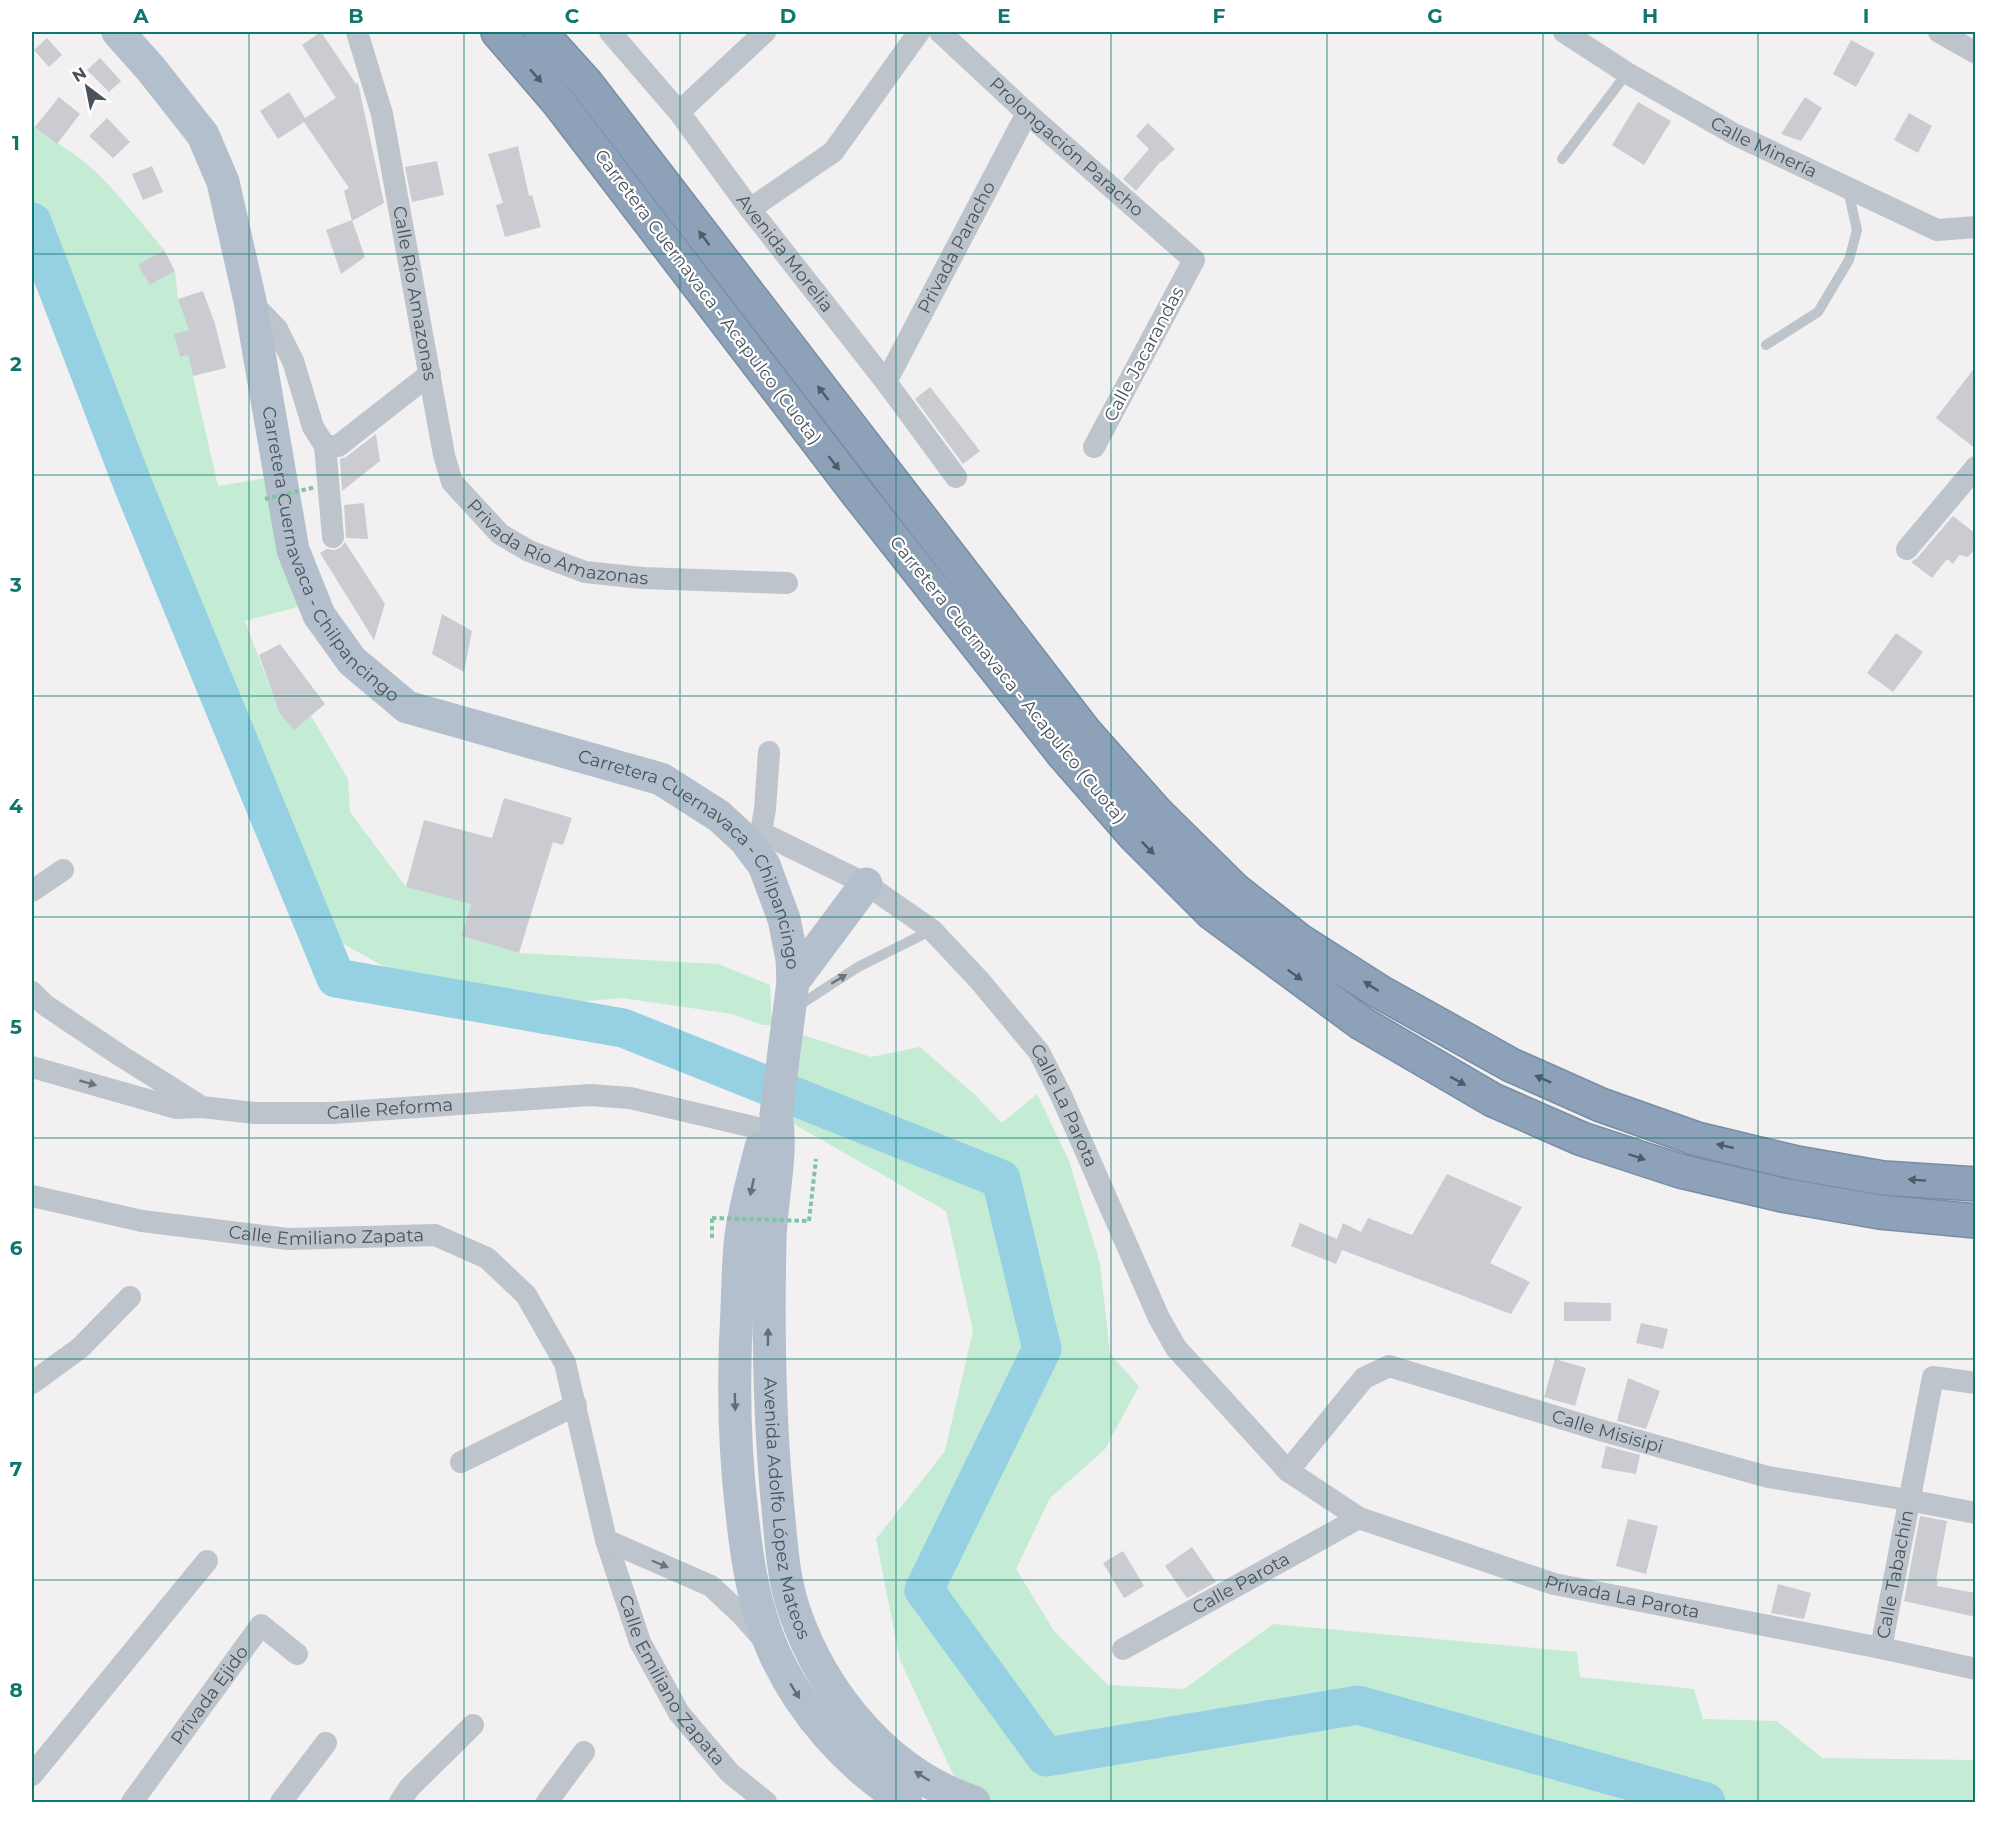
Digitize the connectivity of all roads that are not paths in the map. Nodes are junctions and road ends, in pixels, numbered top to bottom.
1 (118, 32) edge
2 (357, 32) edge
3 (498, 32) edge
4 (540, 32) edge
5 (610, 32) edge
6 (765, 32) edge
7 (919, 32) edge
8 (940, 32) edge
9 (1564, 32) edge
10 (1939, 32) edge
11 (1976, 53) edge
12 (1627, 73) junction
13 (679, 112) junction
14 (1027, 113) junction
15 (1562, 159) dead end
16 (1847, 187) junction
17 (750, 209) junction
18 (1976, 227) edge
19 (1194, 260) joint
20 (250, 301) junction
21 (1766, 345) dead end
22 (430, 374) junction
23 (886, 382) junction
24 (325, 446) junction
25 (1094, 447) dead end
26 (1976, 467) edge
27 (956, 477) dead end
28 (333, 537) dead end
29 (1907, 549) dead end
30 (787, 583) dead end
31 (769, 752) dead end
32 (752, 839) junction
33 (63, 870) dead end
34 (866, 884) junction
35 (32, 891) edge
36 (932, 930) junction
37 (32, 992) edge
38 (791, 1007) junction
39 (32, 1067) edge
40 (202, 1107) junction
41 (774, 1119) junction
42 (1976, 1184) edge
43 (32, 1196) edge
44 (1976, 1221) edge
45 (130, 1297) dead end
46 (32, 1383) edge
47 (1976, 1383) edge
48 (576, 1405) junction
49 (461, 1462) dead end
50 (1288, 1471) junction
51 (1908, 1500) junction
52 (1976, 1514) edge
53 (1359, 1518) junction
54 (606, 1540) junction
55 (207, 1561) dead end
56 (1881, 1648) junction
57 (1123, 1649) dead end
58 (774, 1651) junction
59 (297, 1654) dead end
60 (1976, 1669) edge
61 (473, 1725) dead end
62 (326, 1743) dead end
63 (584, 1752) dead end
64 (32, 1775) edge
65 (132, 1803) edge
66 (281, 1803) edge
67 (400, 1803) edge
68 (547, 1803) edge
69 (766, 1803) edge
70 (906, 1803) edge
71 (974, 1803) edge

1 - 20 main road, Carretera Cuernavaca - Chilpancingo
2 - 22 street, Calle Río Amazonas
3 -> 44 highway, Carretera Cuernavaca - Acapulco (Cuota)
42 -> 4 highway, Carretera Cuernavaca - Acapulco (Cuota)
5 - 13 street, Avenida Morelia
6 - 13 street
7 - 17 street
8 - 14 street, Prolongación Paracho
9 - 12 street, Calle Minería
10 - 11 street
12 - 15 lane
12 - 16 street, Calle Minería
13 - 17 street, Avenida Morelia
14 - 19 street, Prolongación Paracho
14 - 23 street, Privada Paracho
16 - 18 street, Calle Minería
16 - 21 lane
17 - 23 street, Avenida Morelia
19 - 25 street, Calle Jacarandas
20 - 24 street
20 - 32 main road, Carretera Cuernavaca - Chilpancingo
22 - 24 street, Calle Río Amazonas
22 - 30 street, Privada Río Amazonas
23 - 27 street, Avenida Morelia
24 - 28 street
26 - 29 street
31 - 32 street
32 - 34 street, Calle La Parota
32 - 38 main road, Carretera Cuernavaca - Chilpancingo
33 - 35 street
34 - 36 street, Calle La Parota
34 - 38 main road
38 -> 36 lane
36 - 50 street, Calle La Parota
37 - 40 street, Calle Reforma
38 - 41 main road, Carretera Cuernavaca - Chilpancingo
39 -> 40 street
40 - 41 street, Calle Reforma
41 -> 58 main road, Avenida Adolfo López Mateos
71 -> 41 main road, Avenida Adolfo López Mateos
43 - 48 street, Calle Emiliano Zapata
45 - 46 street
47 - 51 street, Calle Tabachín
48 - 49 street
48 - 54 street, Calle Emiliano Zapata
50 - 51 street, Calle Misisipi
50 - 53 street, Privada La Parota
51 - 52 street, Calle Misisipi
51 - 56 street, Calle Tabachín
53 - 56 street, Privada La Parota
53 - 57 street, Calle Parota
54 -> 58 street
54 - 69 street, Calle Emiliano Zapata
55 - 64 street
56 - 60 street, Privada La Parota
58 -> 70 main road, Avenida Adolfo López Mateos
59 - 65 street, Privada Ejido
61 - 67 street
62 - 66 street
63 - 68 street

